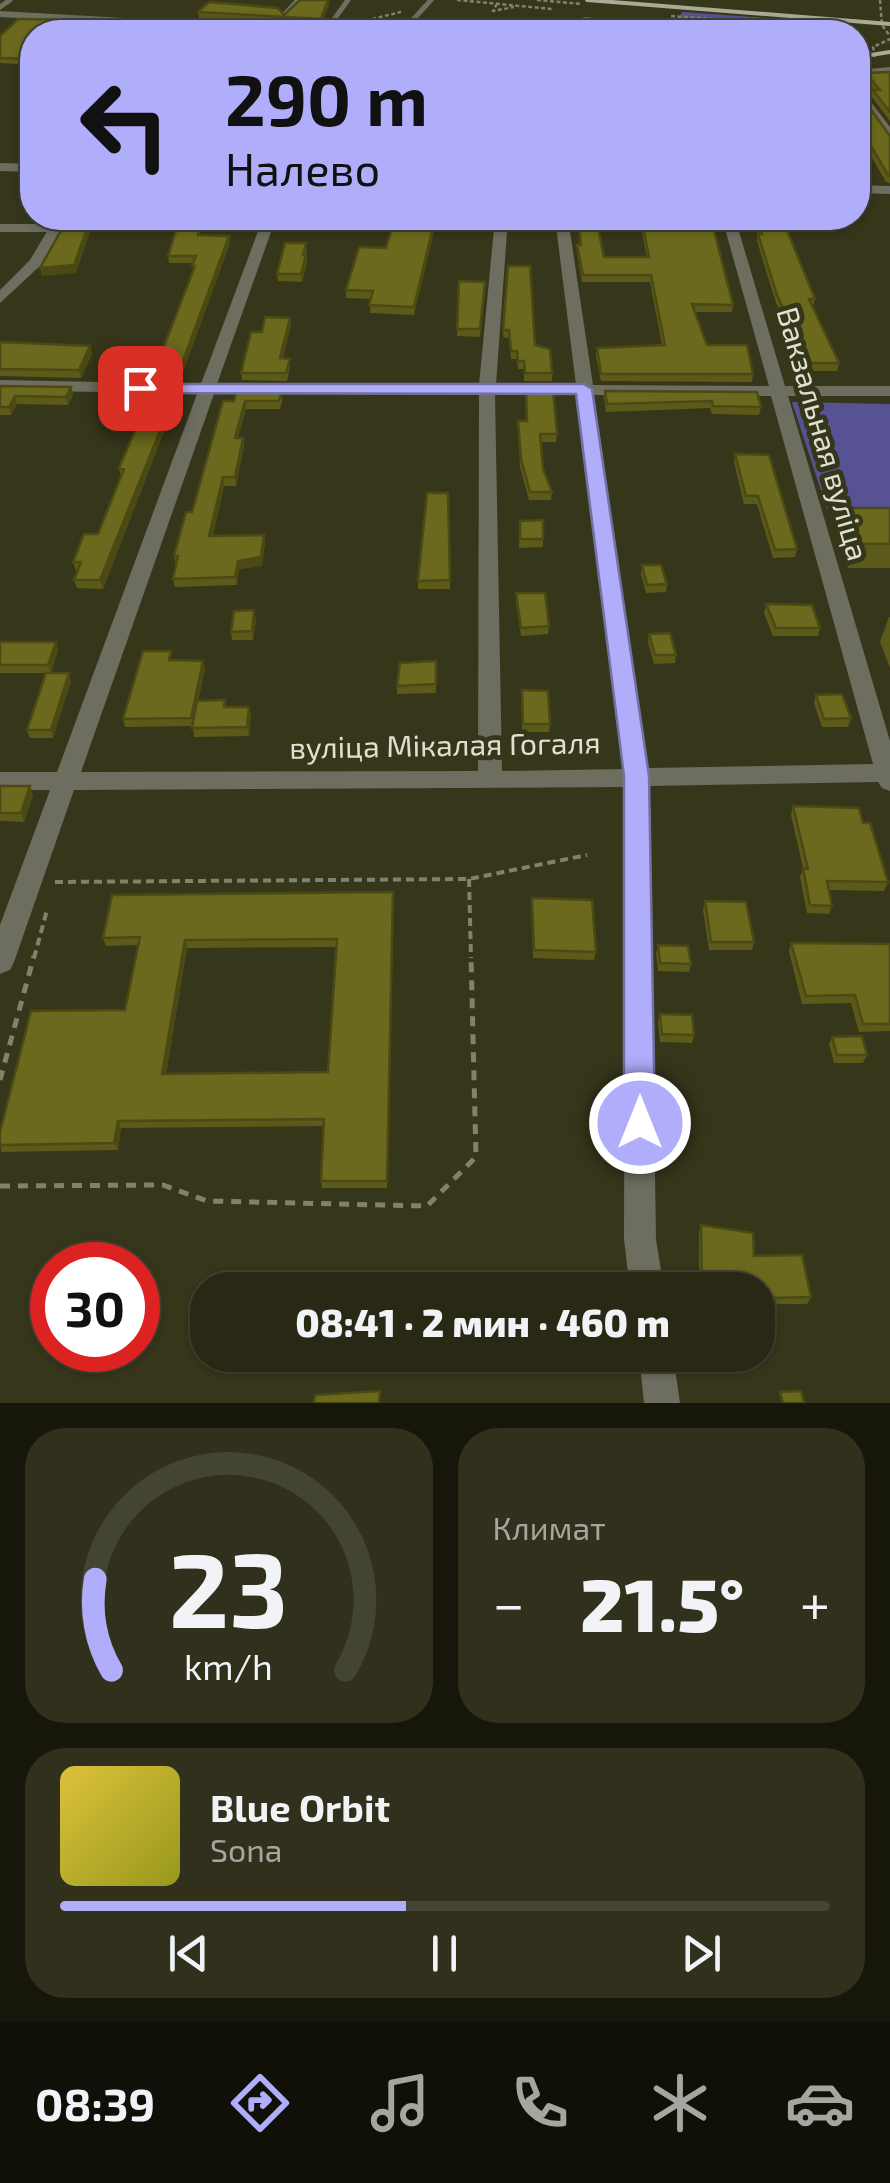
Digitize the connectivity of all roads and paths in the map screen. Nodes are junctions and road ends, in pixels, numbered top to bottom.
1 (10, 0) edge
2 (298, 0) edge
3 (432, 0) edge
4 (457, 0) edge
5 (537, 0) edge
6 (880, 0) edge
7 (547, 1) edge
8 (497, 4) junction
9 (582, 4) dead end
10 (425, 6) junction
11 (520, 6) junction
12 (542, 8) junction
13 (559, 9) dead end
14 (0, 11) edge
15 (284, 14) edge
16 (28, 16) junction
17 (104, 20) edge
18 (371, 20) edge
19 (413, 20) edge
20 (669, 20) edge
21 (747, 20) edge
22 (0, 22) edge
23 (890, 34) edge
24 (870, 62) edge
25 (870, 107) edge
26 (874, 113) junction
27 (890, 113) edge
28 (890, 136) edge
29 (54, 230) edge
30 (265, 230) edge
31 (501, 230) edge
32 (564, 230) edge
33 (732, 230) edge
34 (0, 299) edge
35 (0, 384) edge
36 (209, 389) junction
37 (584, 389) junction
38 (488, 390) junction
39 (778, 390) junction
40 (890, 391) edge
41 (636, 776) junction
42 (889, 776) edge
43 (490, 780) junction
44 (0, 781) edge
45 (65, 782) junction
46 (587, 855) dead end
47 (469, 879) junction
48 (0, 962) edge
49 (0, 1080) edge
50 (0, 1186) edge
51 (645, 1272) edge
52 (658, 1372) edge
53 (662, 1403) edge

1 - 14 lane
2 - 15 lane
3 - 10 lane
4 - 8 path
5 - 7 path
6 - 23 path
7 - 9 path
7 - 12 path
8 - 11 path
8 - 11 path
10 - 18 path
10 - 19 lane
11 - 12 path
12 - 13 path
14 - 16 street
16 - 17 street
16 - 22 street
20 - 21 path
23 - 24 path
25 - 26 street
26 - 27 street
26 - 28 street
29 - 34 street
30 - 36 street
31 - 38 street
32 - 37 street
33 - 39 street, Вакзальная вуліца
35 - 36 street
36 - 38 street
36 - 45 street
37 - 38 street
37 - 39 street
37 - 41 street
38 - 43 street
39 - 40 street
39 - 42 street, Вакзальная вуліца
41 - 42 street, вуліца Мікалая Гогаля
41 - 43 street, вуліца Мікалая Гогаля
41 - 51 street
43 - 45 street, вуліца Мікалая Гогаля
44 - 45 street, вуліца Мікалая Гогаля
45 - 48 street
46 - 47 path
47 - 49 path
47 - 50 path
52 - 53 street

